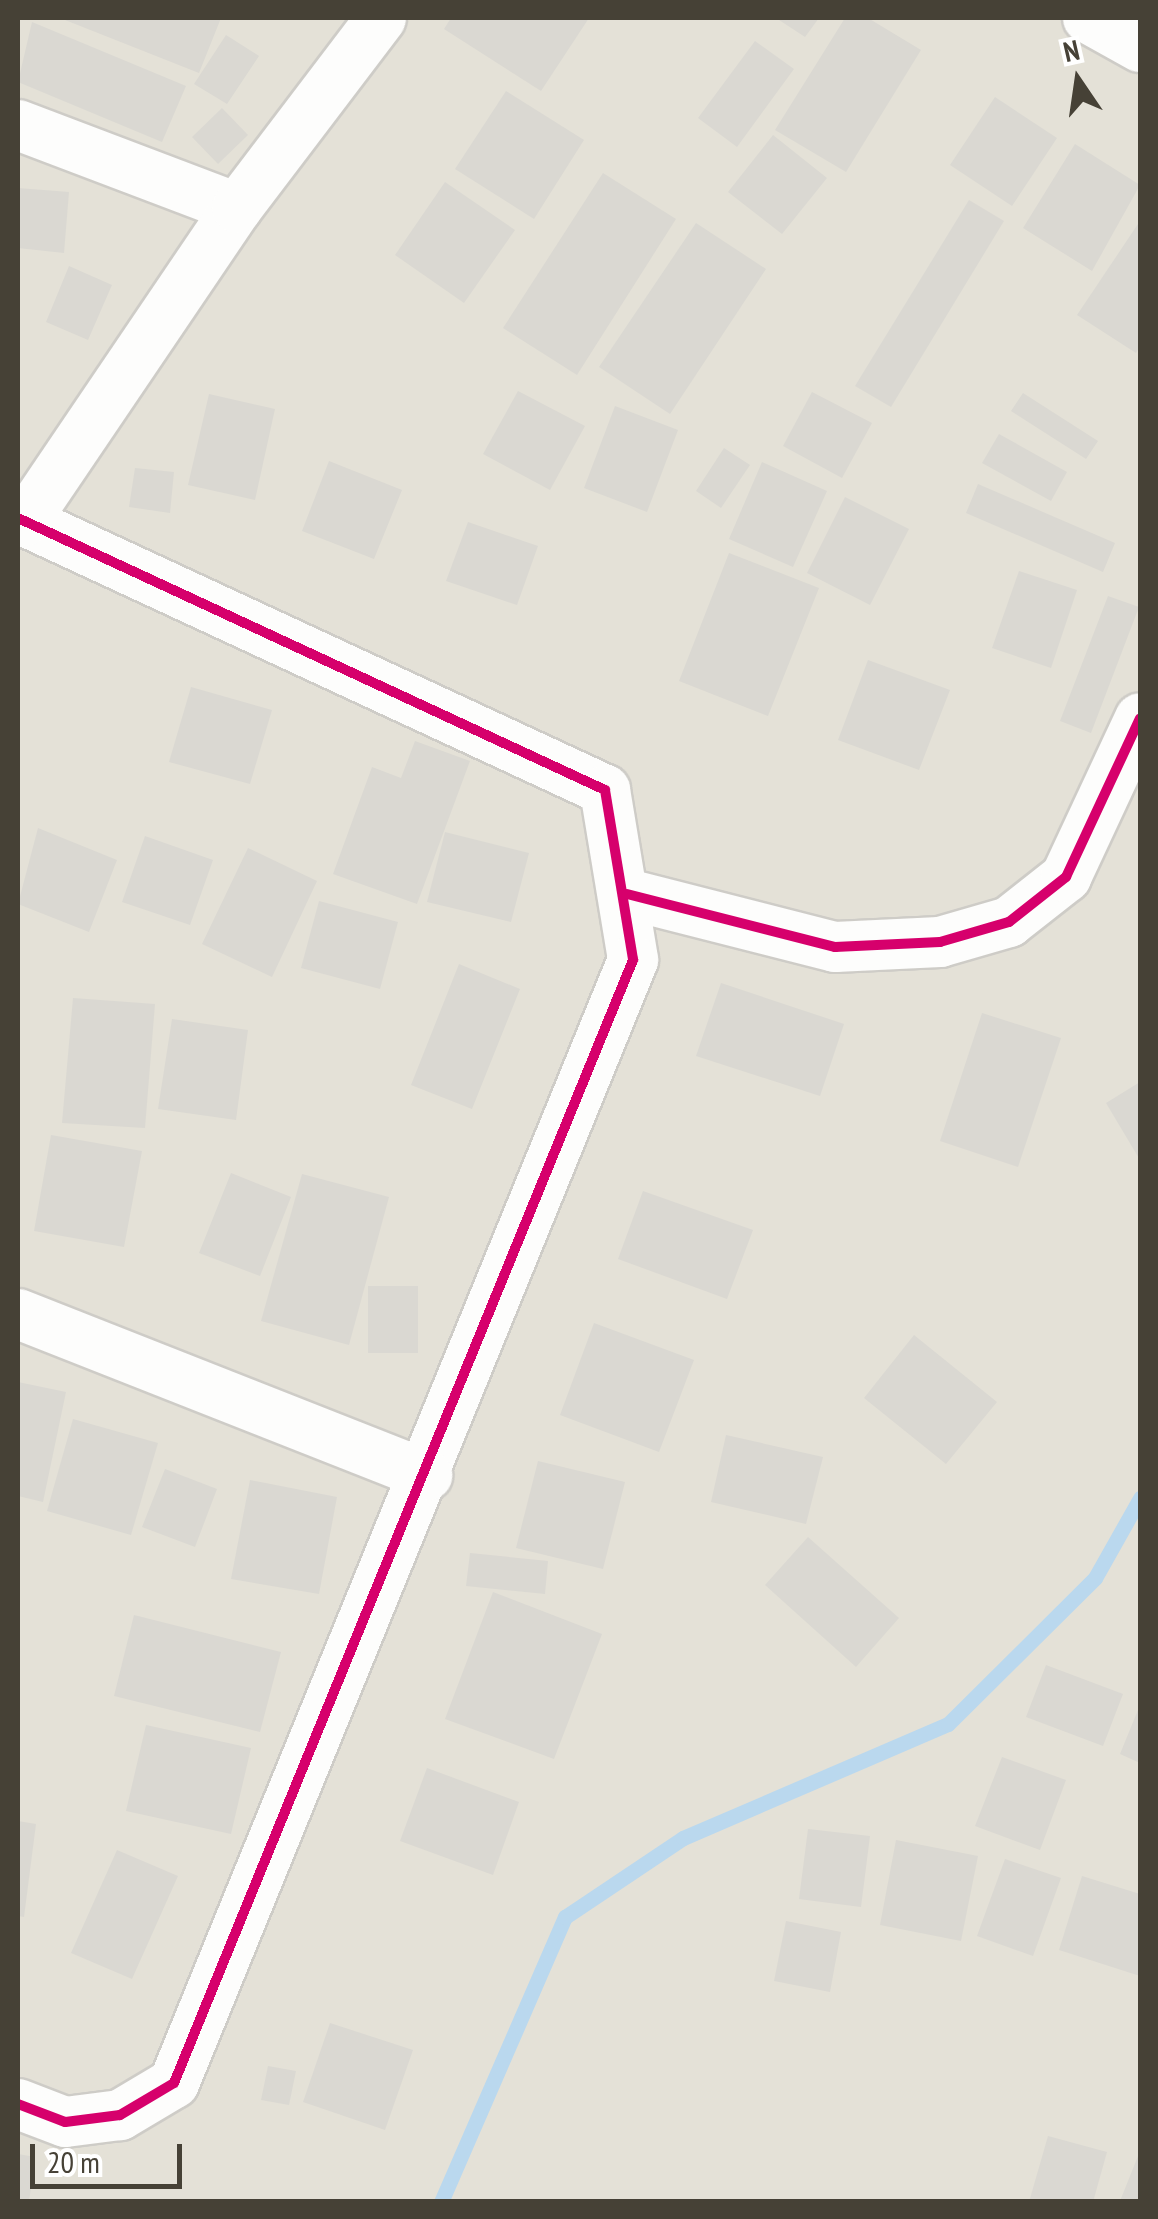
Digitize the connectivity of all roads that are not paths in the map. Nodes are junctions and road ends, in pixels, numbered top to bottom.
1 (381, 18) edge
2 (1088, 18) edge
3 (1140, 47) edge
4 (18, 125) edge
5 (237, 208) junction
6 (21, 519) edge
7 (1140, 718) edge
8 (627, 894) junction
9 (18, 1314) edge
10 (428, 1475) junction
11 (18, 2104) edge

1 - 5 street
2 - 3 street
4 - 5 street
5 - 6 street
6 - 8 street
7 - 8 street
8 - 10 street
9 - 10 street
10 - 11 street

